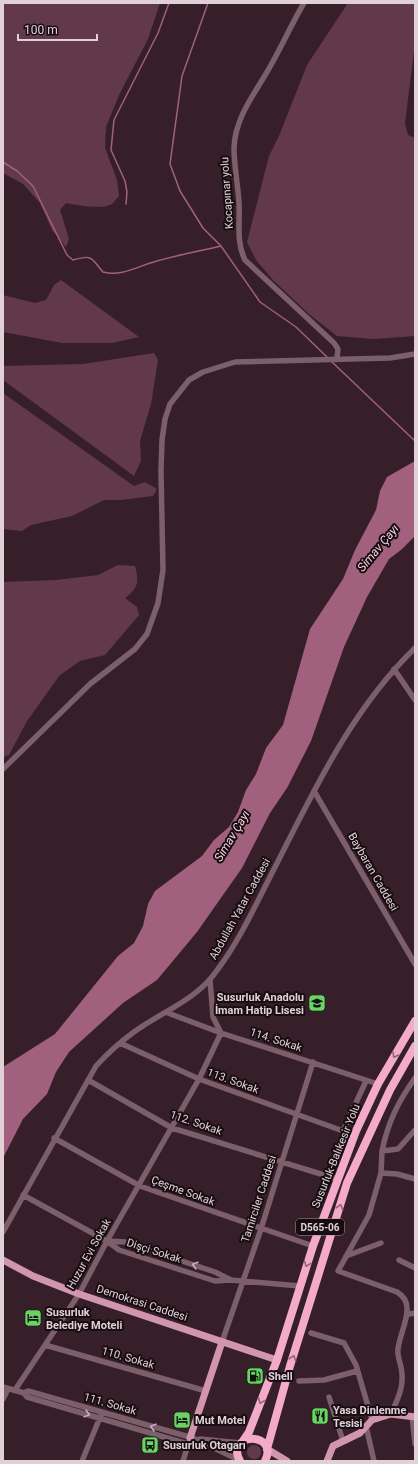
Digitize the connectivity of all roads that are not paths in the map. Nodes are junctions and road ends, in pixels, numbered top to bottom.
1 (304, 3) edge
2 (415, 354) edge
3 (336, 358) junction
4 (415, 648) edge
5 (394, 669) junction
6 (415, 700) edge
7 (3, 769) edge
8 (314, 791) junction
9 (415, 964) edge
10 (210, 980) junction
11 (168, 1013) junction
12 (415, 1021) edge
13 (220, 1033) junction
14 (120, 1043) junction
15 (415, 1046) edge
16 (313, 1062) junction
17 (415, 1078) edge
18 (199, 1079) junction
19 (88, 1080) junction
20 (366, 1081) junction
21 (378, 1084) junction
22 (297, 1115) junction
23 (172, 1128) junction
24 (415, 1130) edge
25 (54, 1138) junction
26 (382, 1151) junction
27 (282, 1161) junction
28 (381, 1173) junction
29 (337, 1179) junction
30 (415, 1179) edge
31 (140, 1186) junction
32 (23, 1195) junction
33 (261, 1229) junction
34 (3, 1232) edge
35 (107, 1241) junction
36 (381, 1243) dead end
37 (313, 1246) junction
38 (346, 1256) junction
39 (3, 1260) edge
40 (399, 1260) dead end
41 (415, 1268) edge
42 (231, 1280) junction
43 (242, 1281) junction
44 (300, 1286) junction
45 (79, 1294) junction
46 (412, 1313) edge
47 (311, 1333) dead end
48 (222, 1342) junction
49 (45, 1345) junction
50 (277, 1360) junction
51 (357, 1371) junction
52 (299, 1381) dead end
53 (6, 1388) edge
54 (15, 1390) junction
55 (206, 1391) junction
56 (329, 1397) dead end
57 (3, 1399) edge
58 (391, 1414) junction
59 (101, 1415) junction
60 (413, 1416) edge
61 (372, 1420) junction
62 (366, 1426) junction
63 (190, 1440) junction
64 (343, 1441) junction
65 (242, 1442) junction
66 (415, 1444) edge
67 (267, 1449) junction
68 (82, 1461) edge
69 (183, 1461) edge
70 (240, 1461) edge
71 (265, 1461) edge
72 (287, 1461) edge
73 (327, 1461) edge
74 (374, 1461) edge

1 - 3 street, Kocapınar yolu
2 - 3 street
3 - 7 street
4 - 5 street, Abdullah Yatar Caddesi
5 - 6 street
5 - 8 street, Abdullah Yatar Caddesi
8 - 9 street, Baybaran Caddesi
8 - 10 street, Abdullah Yatar Caddesi
10 - 11 street, Abdullah Yatar Caddesi
10 - 13 street
11 - 13 street, 114. Sokak
11 - 14 street, Abdullah Yatar Caddesi
12 -> 21 highway, Susurluk-Balıkesir Yolu / D565-06
13 - 16 street, 114. Sokak
13 - 18 street, Huzur Evi Sokak
14 - 18 street, 113. Sokak
14 - 19 street, Abdullah Yatar Caddesi
67 -> 15 highway, Susurluk-Balıkesir Yolu / D565-06
16 - 20 street, 114. Sokak
16 - 22 street, Tamirciler Caddesi
17 - 26 street
18 - 22 street, 113. Sokak
18 - 23 street, Huzur Evi Sokak
19 - 23 street, 112. Sokak
19 - 25 street, Abdullah Yatar Caddesi
20 - 21 street, 114. Sokak
20 - 22 street, 113. Sokak
21 - 29 highway, Susurluk-Balıkesir Yolu / D565-06
22 - 27 street, Tamirciler Caddesi
23 - 27 street, 112. Sokak
23 - 31 street, Huzur Evi Sokak
24 - 26 street
25 - 31 street, Çeşme Sokak
25 - 32 street, Abdullah Yatar Caddesi
26 - 28 street
27 - 29 street, 112. Sokak
27 - 33 street, Tamirciler Caddesi
28 - 30 street
28 - 38 street
29 - 37 highway, Susurluk-Balıkesir Yolu / D565-06
31 - 33 street, Çeşme Sokak
31 - 35 street, Huzur Evi Sokak
32 - 34 street, Abdullah Yatar Caddesi
32 - 35 street
33 - 37 street, Çeşme Sokak
33 - 43 street, Tamirciler Caddesi
42 -> 35 street, Dişçi Sokak
35 - 42 street, Dişçi Sokak
35 - 45 street, Huzur Evi Sokak
36 - 38 street
37 -> 44 highway, Susurluk-Balıkesir Yolu / D565-06
38 - 46 street
39 - 45 main road, Demokrasi Caddesi
40 - 41 street
42 - 43 street
43 - 44 street
43 - 48 street, Tamirciler Caddesi
44 - 50 highway, Susurluk-Balıkesir Yolu / D565-06
45 - 48 main road, Demokrasi Caddesi
45 - 49 street, Huzur Evi Sokak
46 - 58 street
47 - 51 street
48 - 50 main road, Demokrasi Caddesi
48 - 55 main road
49 - 54 street, Huzur Evi Sokak
49 - 55 street, 110. Sokak
50 -> 65 highway, Susurluk-Balıkesir Yolu / D565-06
51 - 52 street
51 - 61 street
53 - 54 street, 111. Sokak
53 - 57 street
54 - 59 street, 111. Sokak
55 - 63 main road
56 - 64 street
58 - 60 main road
58 - 61 main road
59 - 63 street, 111. Sokak
59 - 68 street
60 - 66 street
61 - 62 main road
62 - 64 main road
62 - 74 street
63 - 65 street
63 - 69 street
63 - 70 street
64 - 73 main road
65 - 67 highway
65 - 70 highway, Susurluk-Balıkesir Yolu / D565-06
67 - 71 highway, Susurluk-Balıkesir Yolu / D565-06
67 - 72 main road

